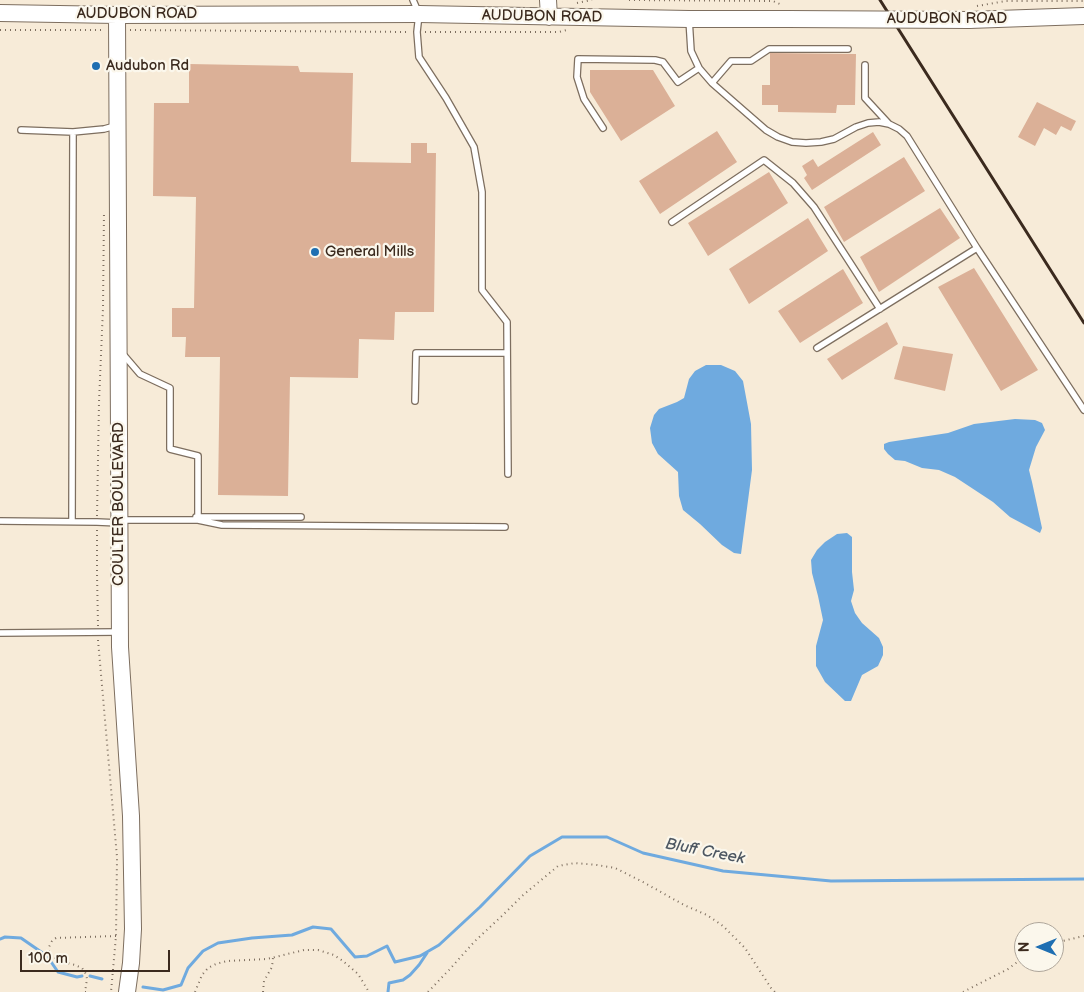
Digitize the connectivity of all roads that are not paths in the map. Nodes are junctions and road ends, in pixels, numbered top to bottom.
1 (548, 0) edge
2 (416, 7) edge
3 (0, 13) edge
4 (1084, 16) edge
5 (549, 17) junction
6 (689, 19) junction
7 (117, 22) junction
8 (848, 49) dead end
9 (865, 65) dead end
10 (699, 68) junction
11 (712, 83) junction
12 (889, 124) junction
13 (117, 126) junction
14 (603, 128) dead end
15 (21, 130) dead end
16 (73, 132) junction
17 (672, 222) dead end
18 (978, 248) junction
19 (880, 309) junction
20 (118, 348) junction
21 (817, 348) dead end
22 (507, 353) junction
23 (415, 402) dead end
24 (1084, 410) edge
25 (508, 474) dead end
26 (301, 517) dead end
27 (198, 519) junction
28 (119, 520) junction
29 (0, 521) edge
30 (72, 521) junction
31 (505, 527) dead end
32 (119, 632) junction
33 (0, 633) edge
34 (127, 992) edge

1 - 5 street
2 - 5 street, AUDUBON ROAD
2 - 7 street, AUDUBON ROAD
2 - 22 lane
3 - 7 street, AUDUBON ROAD
4 - 6 street, AUDUBON ROAD, bridge
5 - 6 street, AUDUBON ROAD
6 - 10 lane
7 - 13 street, COULTER BOULEVARD
8 - 11 lane
9 - 12 lane
10 - 11 lane
10 - 14 lane
11 - 12 lane
12 - 18 lane
13 - 16 lane
13 - 20 street, COULTER BOULEVARD
15 - 16 lane
16 - 30 lane
17 - 19 lane
18 - 19 lane
18 - 24 lane
19 - 21 lane
20 - 27 lane
20 - 28 street, COULTER BOULEVARD
22 - 23 lane
22 - 25 lane
26 - 27 lane
27 - 28 lane
27 - 31 lane
28 - 30 lane
28 - 32 street, COULTER BOULEVARD
29 - 30 lane
32 - 33 lane
32 - 34 street, COULTER BOULEVARD

